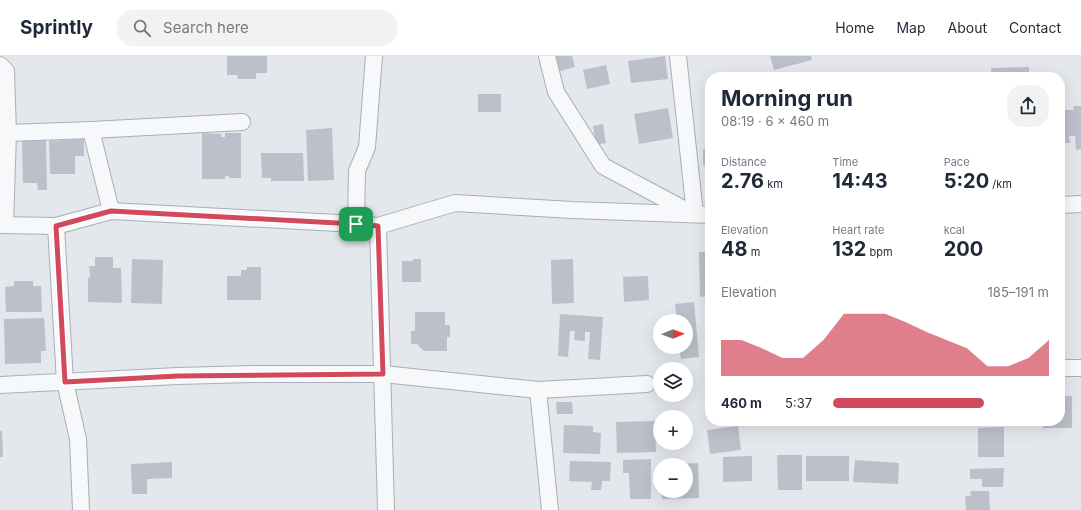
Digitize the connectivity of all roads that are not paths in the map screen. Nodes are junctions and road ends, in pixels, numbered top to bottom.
1 (374, 56) edge
2 (547, 56) edge
3 (678, 56) edge
4 (0, 64) edge
5 (242, 122) dead end
6 (91, 130) junction
7 (8, 133) junction
8 (1065, 204) edge
9 (1081, 204) edge
10 (111, 211) junction
11 (702, 215) edge
12 (356, 224) junction
13 (3, 225) edge
14 (56, 226) junction
15 (378, 226) junction
16 (1065, 368) edge
17 (1081, 368) edge
18 (383, 374) junction
19 (65, 382) junction
20 (647, 384) dead end
21 (0, 385) edge
22 (538, 390) junction
23 (81, 510) edge
24 (386, 510) edge
25 (550, 510) edge

1 - 12 street
2 - 11 street
3 - 11 street
4 - 7 street
5 - 6 street
6 - 7 street
6 - 10 street
7 - 13 street
8 - 9 street
10 - 12 street
10 - 14 street
11 - 15 street
12 - 15 street
13 - 14 street
14 - 19 street
15 - 18 street
16 - 17 street
18 - 19 street
18 - 22 street
18 - 24 street
19 - 21 street
19 - 23 street
20 - 22 street
22 - 25 street

